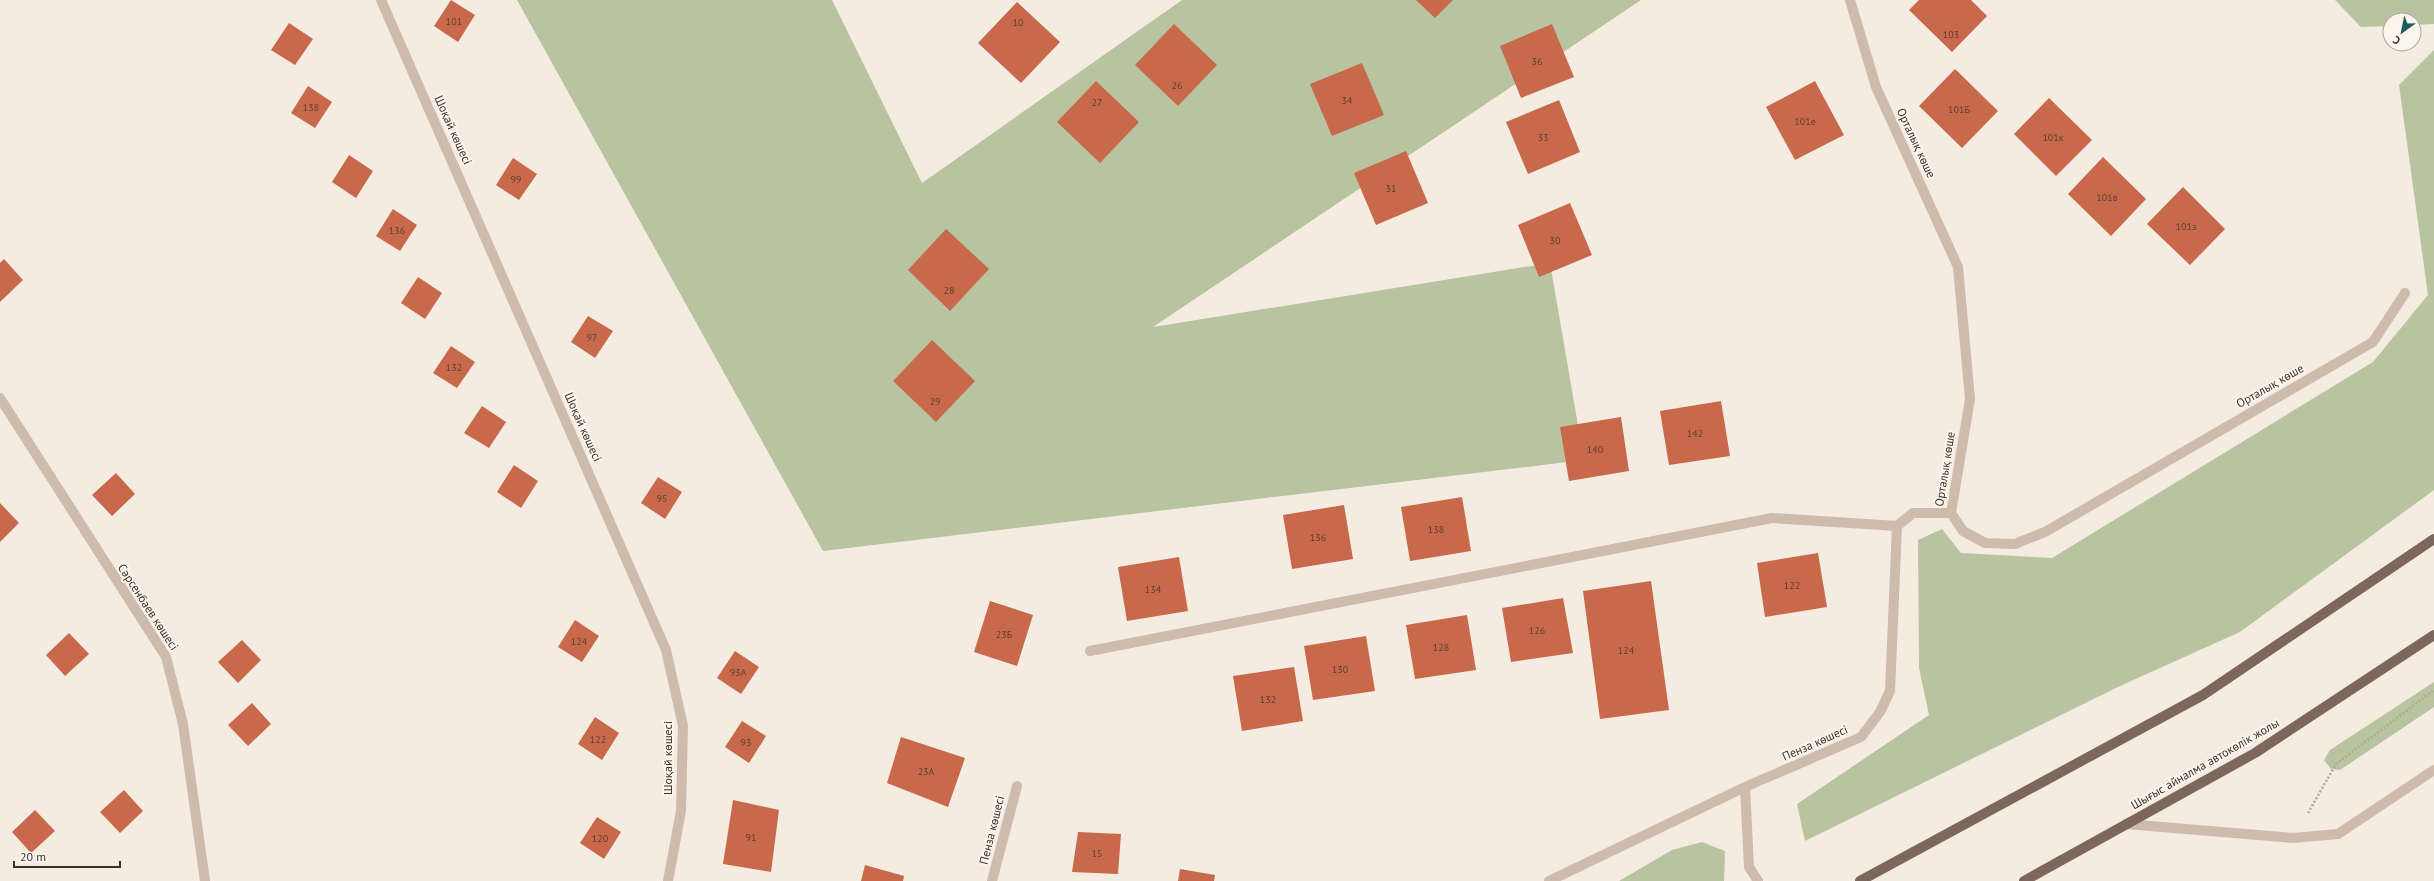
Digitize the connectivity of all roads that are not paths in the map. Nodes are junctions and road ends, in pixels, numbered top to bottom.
1 (381, 0) edge
2 (1850, 0) edge
3 (2406, 293) dead end
4 (0, 398) edge
5 (1951, 513) junction
6 (1897, 526) junction
7 (2434, 539) edge
8 (2434, 635) edge
9 (1090, 651) dead end
10 (2434, 770) edge
11 (1017, 786) dead end
12 (1745, 787) junction
13 (2126, 824) junction
14 (205, 881) edge
15 (668, 881) edge
16 (992, 881) edge
17 (1549, 881) edge
18 (1758, 881) edge
19 (1860, 881) edge
20 (2024, 881) edge

1 - 15 street, Шоқай көшесі
2 - 5 street, Орталық көше
3 - 5 street, Орталық көше
4 - 14 street, Сәрсенбаев көшесі
5 - 6 street
6 - 9 street
6 - 12 street, Пенза көшесі
7 - 19 main road
8 - 13 main road, Шығыс айналма автокөлік жолы
10 - 13 street
11 - 16 street, Пенза көшесі
12 - 17 street, Пенза көшесі
12 - 18 street
13 - 20 main road, Шығыс айналма автокөлік жолы

